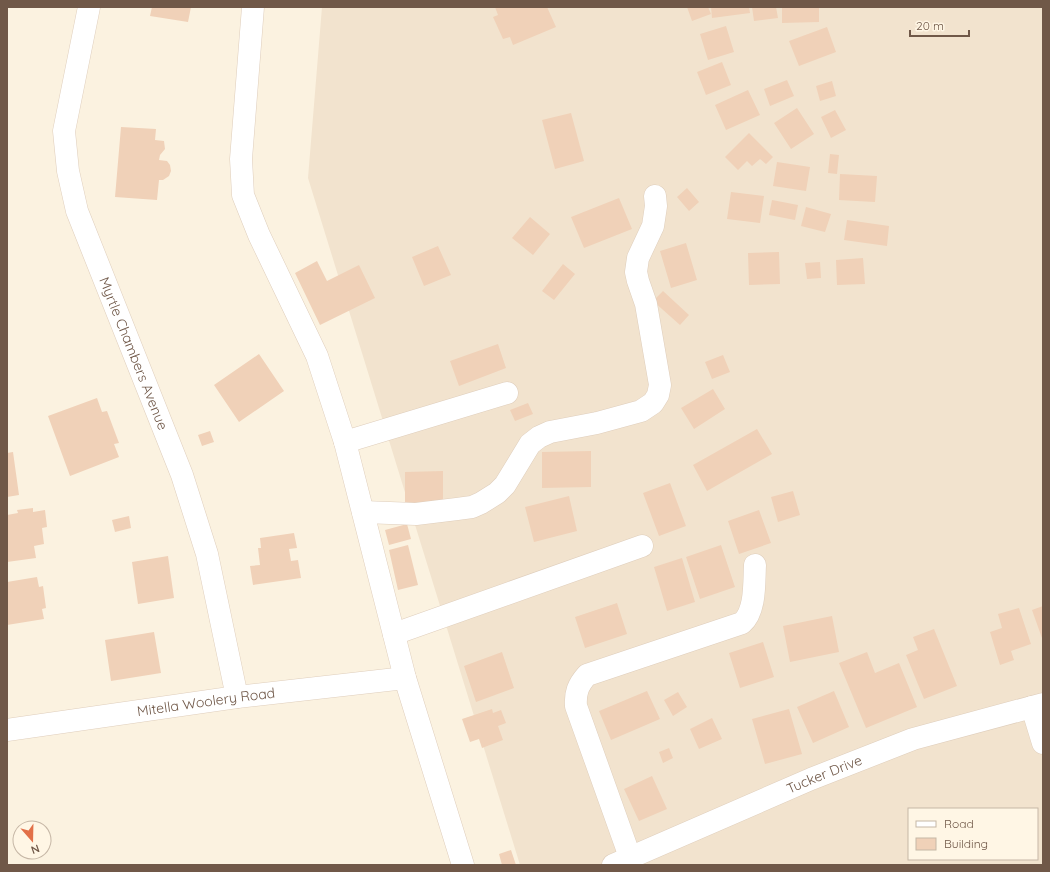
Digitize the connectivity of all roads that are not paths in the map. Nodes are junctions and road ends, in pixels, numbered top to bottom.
1 (89, 7) edge
2 (253, 7) edge
3 (655, 196) dead end
4 (507, 393) dead end
5 (345, 442) junction
6 (363, 512) junction
7 (642, 546) dead end
8 (755, 564) dead end
9 (394, 634) junction
10 (405, 678) junction
11 (237, 697) junction
12 (1037, 705) edge
13 (7, 730) edge
14 (1043, 743) edge
15 (621, 861) edge
16 (463, 865) edge

1 - 11 street, Myrtle Chambers Avenue
2 - 5 street
3 - 6 street
4 - 5 street
5 - 6 street
6 - 9 street
7 - 9 street
8 - 15 street
9 - 10 street
10 - 11 street, Mitella Woolery Road
10 - 16 street
11 - 13 street, Mitella Woolery Road
12 - 14 street
12 - 15 street, Tucker Drive

